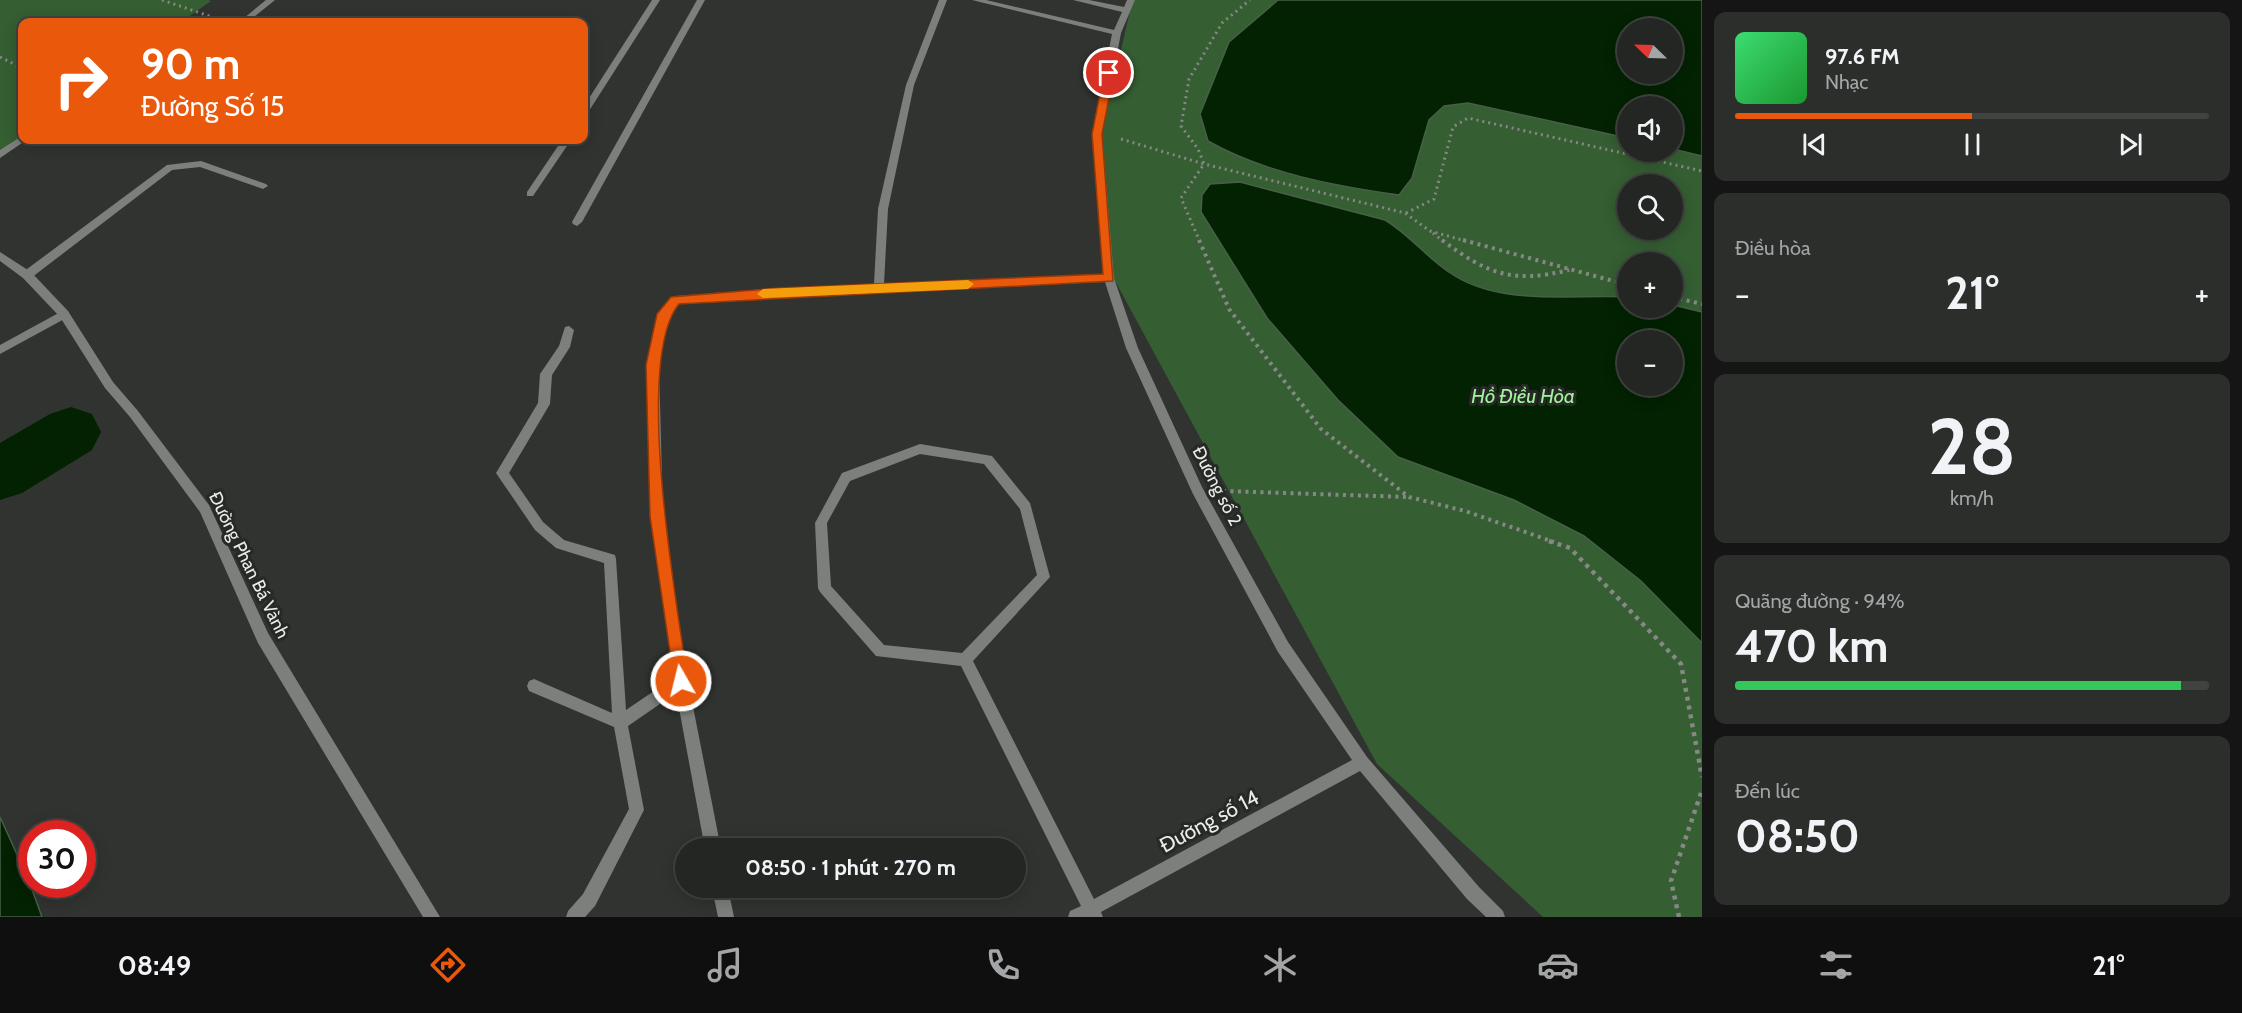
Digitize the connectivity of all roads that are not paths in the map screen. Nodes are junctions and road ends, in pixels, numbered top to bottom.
1 (271, 0) edge
2 (656, 0) edge
3 (701, 0) edge
4 (943, 0) edge
5 (976, 0) edge
6 (1077, 0) edge
7 (1129, 5) edge
8 (248, 18) edge
9 (1118, 33) junction
10 (588, 106) edge
11 (18, 142) edge
12 (563, 144) edge
13 (0, 156) edge
14 (263, 186) dead end
15 (530, 194) dead end
16 (577, 222) dead end
17 (0, 256) edge
18 (27, 274) junction
19 (1109, 278) junction
20 (879, 288) junction
21 (64, 314) junction
22 (569, 330) dead end
23 (0, 350) edge
24 (965, 660) junction
25 (681, 681) junction
26 (534, 686) dead end
27 (620, 723) junction
28 (1362, 762) junction
29 (711, 838) edge
30 (722, 898) edge
31 (1087, 914) edge
32 (432, 917) edge
33 (574, 917) edge
34 (726, 917) edge
35 (1497, 917) edge

1 - 8 street
2 - 10 street
3 - 16 street
4 - 20 street
5 - 9 street
6 - 7 street
7 - 9 street, Đường số 2
9 - 19 street, Đường số 2
11 - 13 street
12 - 15 street
14 - 18 street
17 - 18 street, Đường Phan Bá Vành
18 - 21 street, Đường Phan Bá Vành
19 - 20 street
19 - 28 street, Đường số 2
20 - 25 street
21 - 23 street
21 - 32 street, Đường Phan Bá Vành
22 - 27 street
24 - 24 street
24 - 31 street
25 - 27 street
25 - 29 street
26 - 27 street
27 - 33 street
28 - 31 street, Đường số 14
28 - 35 street, Đường số 2
30 - 34 street

